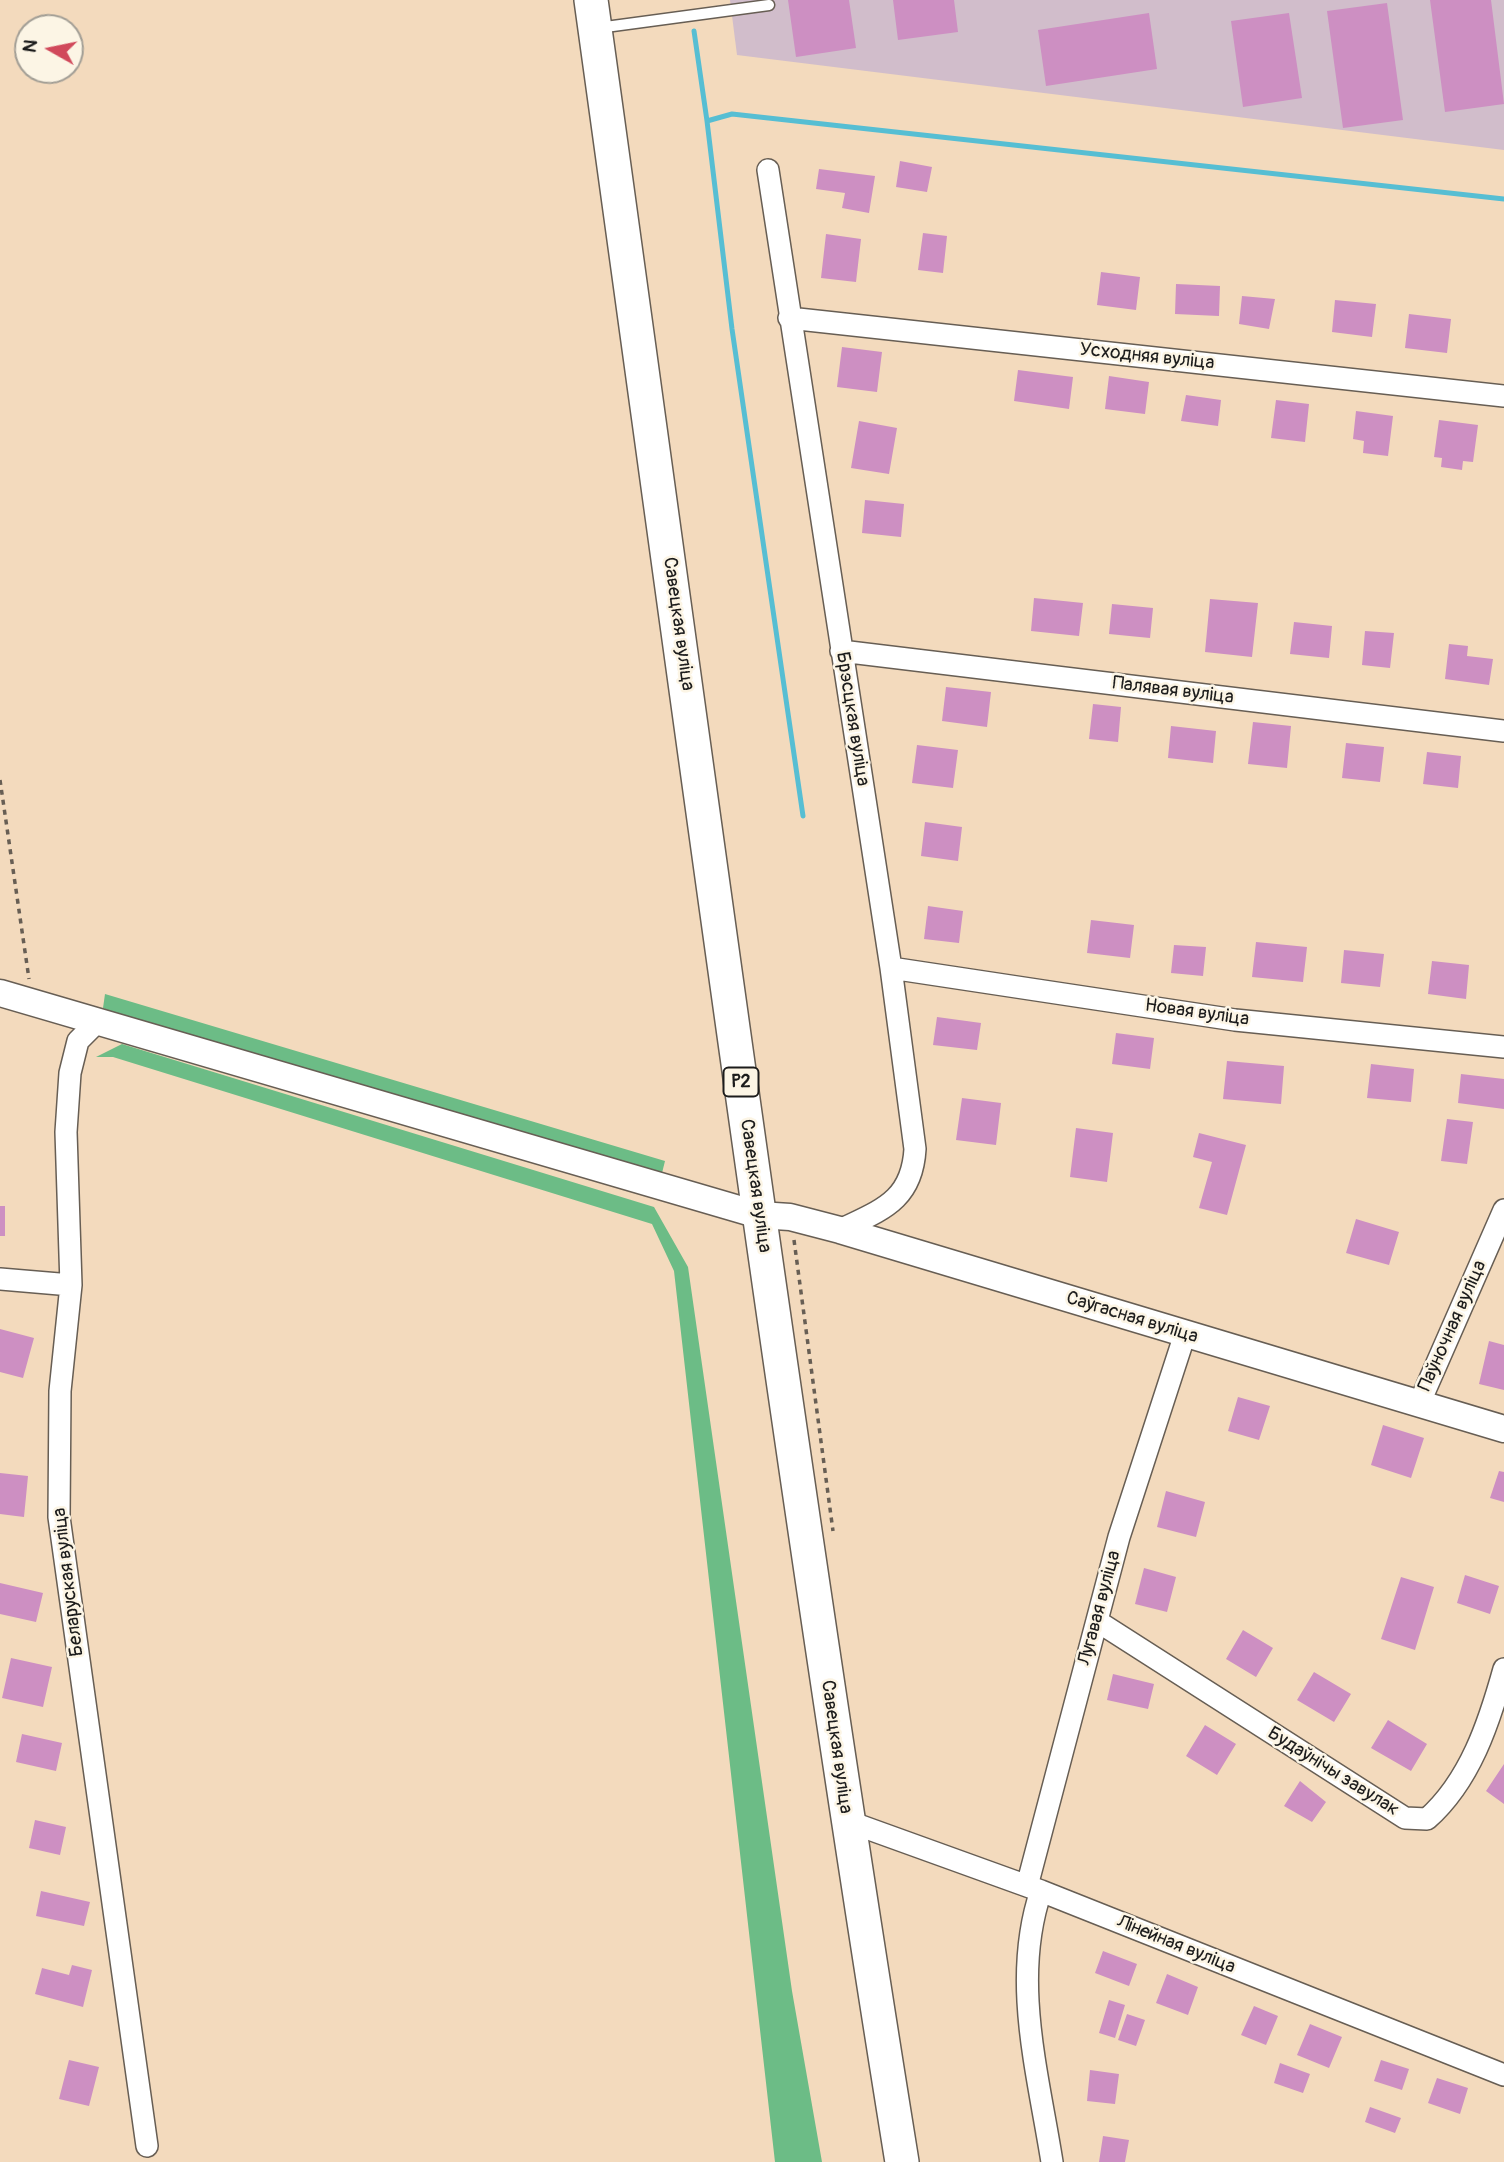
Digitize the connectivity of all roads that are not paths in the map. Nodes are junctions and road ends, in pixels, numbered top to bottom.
1 (769, 5) dead end
2 (593, 14) edge
3 (768, 170) dead end
4 (789, 318) junction
5 (1504, 396) edge
6 (841, 651) junction
7 (1504, 731) edge
8 (891, 968) junction
9 (0, 993) edge
10 (96, 1023) junction
11 (1504, 1048) edge
12 (1504, 1210) edge
13 (759, 1215) junction
14 (840, 1230) junction
15 (0, 1279) edge
16 (71, 1285) junction
17 (1185, 1334) junction
18 (1419, 1404) junction
19 (1504, 1429) edge
20 (1097, 1621) junction
21 (1504, 1669) edge
22 (847, 1821) junction
23 (1034, 1889) junction
24 (1504, 2075) edge
25 (147, 2146) dead end
26 (901, 2162) edge
27 (1052, 2162) edge

1 - 2 lane
2 - 13 main road, Савецкая вуліца / Р2
3 - 4 street, Брэсцкая вуліца
4 - 5 street, Усходняя вуліца
4 - 6 street, Брэсцкая вуліца
6 - 7 street, Палявая вуліца
6 - 8 street, Брэсцкая вуліца
8 - 11 street, Новая вуліца
8 - 14 street, Брэсцкая вуліца
9 - 10 street, Саўгасная вуліца
10 - 13 street, Саўгасная вуліца
10 - 16 street, Беларуская вуліца
12 - 18 street, Паўночная вуліца
13 - 14 street, Саўгасная вуліца
13 - 22 main road, Савецкая вуліца / Р2
14 - 17 street, Саўгасная вуліца
15 - 16 street
16 - 25 street, Беларуская вуліца
17 - 18 street, Саўгасная вуліца
17 - 20 street, Лугавая вуліца
18 - 19 street, Саўгасная вуліца
20 - 21 street, Будаўнічы завулак
20 - 23 street, Лугавая вуліца
22 - 23 street, Лінейная вуліца
22 - 26 main road, Савецкая вуліца / Р2
23 - 24 street, Лінейная вуліца
23 - 27 street, Лугавая вуліца

